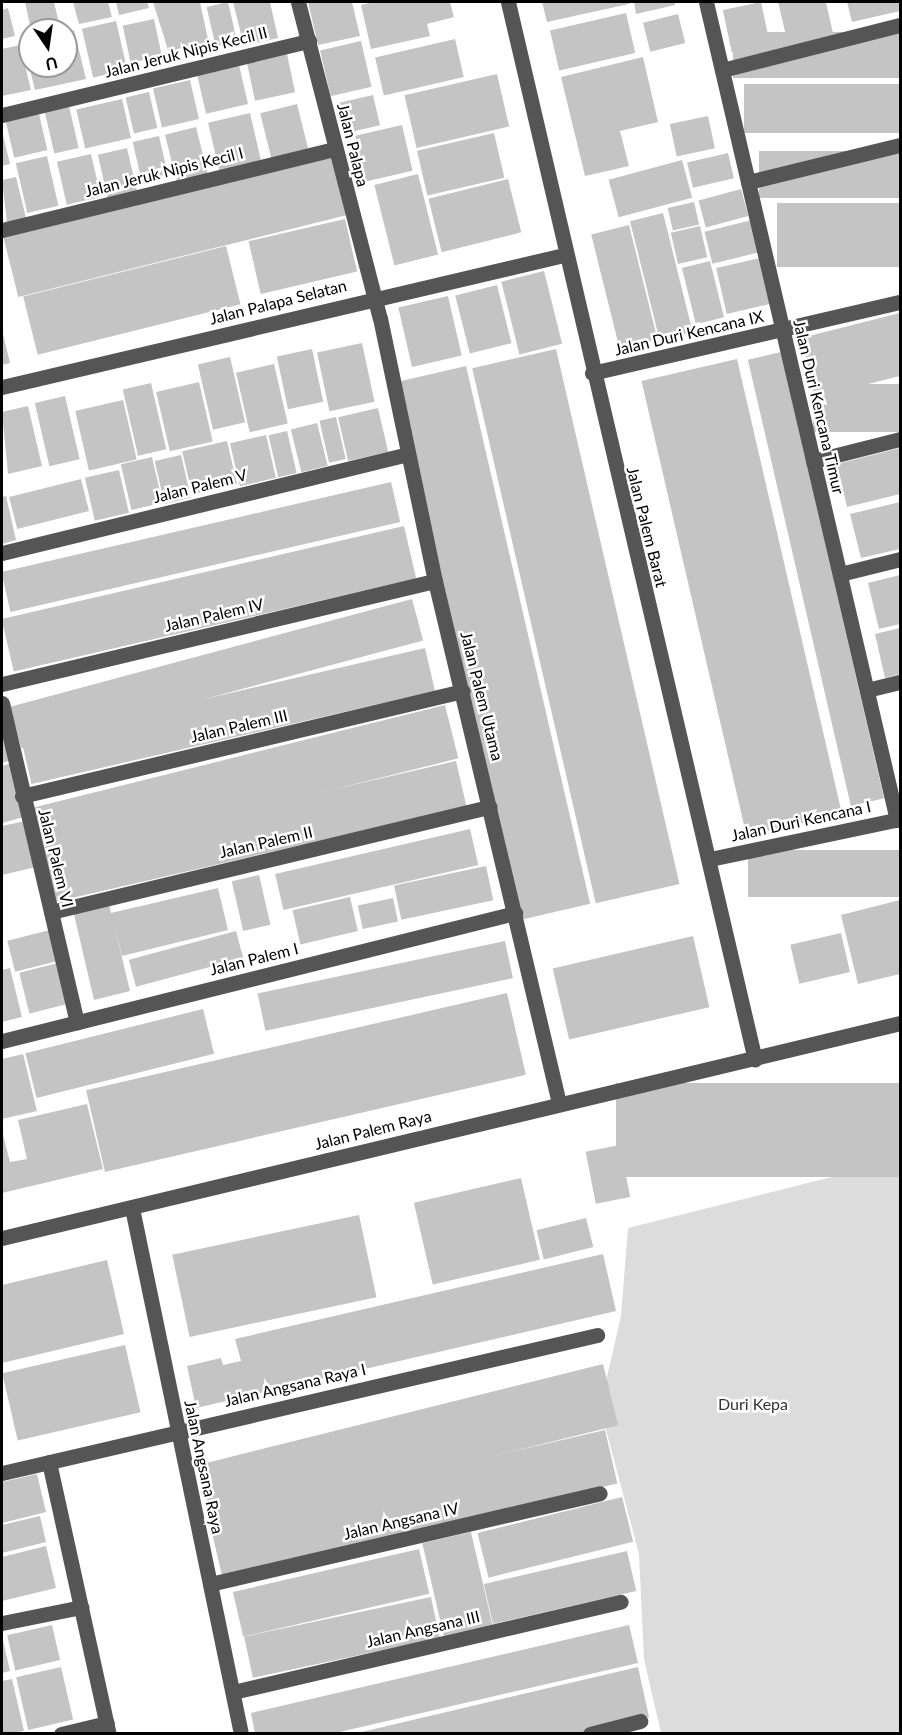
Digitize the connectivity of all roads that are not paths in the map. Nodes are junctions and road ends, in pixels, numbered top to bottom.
1 (298, 2) edge
2 (508, 2) edge
3 (706, 2) edge
4 (900, 25) edge
5 (309, 41) junction
6 (722, 70) junction
7 (2, 115) edge
8 (900, 145) edge
9 (335, 149) junction
10 (748, 182) junction
11 (2, 230) edge
12 (564, 255) junction
13 (373, 297) junction
14 (900, 302) edge
15 (783, 329) junction
16 (592, 373) junction
17 (2, 387) edge
18 (900, 439) edge
19 (408, 454) junction
20 (813, 461) junction
21 (2, 552) edge
22 (900, 559) edge
23 (840, 574) junction
24 (435, 581) junction
25 (900, 682) edge
26 (2, 684) edge
27 (867, 690) junction
28 (463, 691) junction
29 (2, 703) edge
30 (22, 796) junction
31 (490, 807) junction
32 (899, 820) edge
33 (710, 860) junction
34 (51, 912) junction
35 (515, 913) junction
36 (77, 1022) junction
37 (900, 1023) edge
38 (2, 1041) edge
39 (755, 1060) junction
40 (559, 1103) junction
41 (132, 1208) junction
42 (2, 1238) edge
43 (597, 1335) dead end
44 (178, 1431) junction
45 (49, 1462) junction
46 (2, 1473) edge
47 (600, 1493) dead end
48 (210, 1584) junction
49 (621, 1602) dead end
50 (81, 1607) junction
51 (2, 1623) edge
52 (233, 1692) junction
53 (640, 1721) dead end
54 (108, 1728) edge
55 (61, 1734) edge
56 (241, 1734) edge
57 (590, 1734) edge

1 - 5 street, Jalan Palapa
2 - 12 street, Jalan Palem Barat
3 - 6 street, Jalan Duri Kencana Timur
4 - 6 street
5 - 7 street, Jalan Jeruk Nipis Kecil II
5 - 9 street, Jalan Palapa
6 - 10 street, Jalan Duri Kencana Timur
8 - 10 street
9 - 11 street, Jalan Jeruk Nipis Kecil I
9 - 13 street, Jalan Palapa
10 - 15 street, Jalan Duri Kencana Timur
12 - 13 street, Jalan Palapa Selatan
12 - 16 street, Jalan Palem Barat
13 - 17 street, Jalan Palapa Selatan
13 - 19 street, Jalan Palem Utama
14 - 15 street, Jalan Duri Kencana IX
15 - 16 street, Jalan Duri Kencana IX
15 - 20 street, Jalan Duri Kencana Timur
16 - 33 street, Jalan Palem Barat
18 - 20 street
19 - 21 street, Jalan Palem V
19 - 24 street, Jalan Palem Utama
20 - 23 street, Jalan Duri Kencana Timur
22 - 23 street
23 - 27 street, Jalan Duri Kencana Timur
24 - 26 street, Jalan Palem IV
24 - 28 street, Jalan Palem Utama
25 - 27 street
27 - 32 street, Jalan Duri Kencana Timur
28 - 30 street, Jalan Palem III
28 - 31 street, Jalan Palem Utama
29 - 30 street, Jalan Palem VI
30 - 34 street, Jalan Palem VI
31 - 34 street, Jalan Palem II
31 - 35 street, Jalan Palem Utama
32 - 33 street, Jalan Duri Kencana I
33 - 39 street, Jalan Palem Barat
34 - 36 street, Jalan Palem VI
35 - 36 street, Jalan Palem I
35 - 40 street, Jalan Palem Utama
36 - 38 street, Jalan Palem I
37 - 39 street, Jalan Palem Raya
39 - 40 street, Jalan Palem Raya
40 - 41 street, Jalan Palem Raya
41 - 42 street, Jalan Palem Raya
41 - 44 street, Jalan Angsana Raya
43 - 44 street, Jalan Angsana Raya I
44 - 45 street, Jalan Angsana Raya I
44 - 48 street, Jalan Angsana Raya
45 - 46 street, Jalan Angsana Raya I
45 - 50 street
47 - 48 street, Jalan Angsana IV
48 - 52 street, Jalan Angsana Raya
49 - 52 street, Jalan Angsana III
50 - 51 street
50 - 54 street
52 - 56 street, Jalan Angsana Raya
53 - 57 street
54 - 55 street

